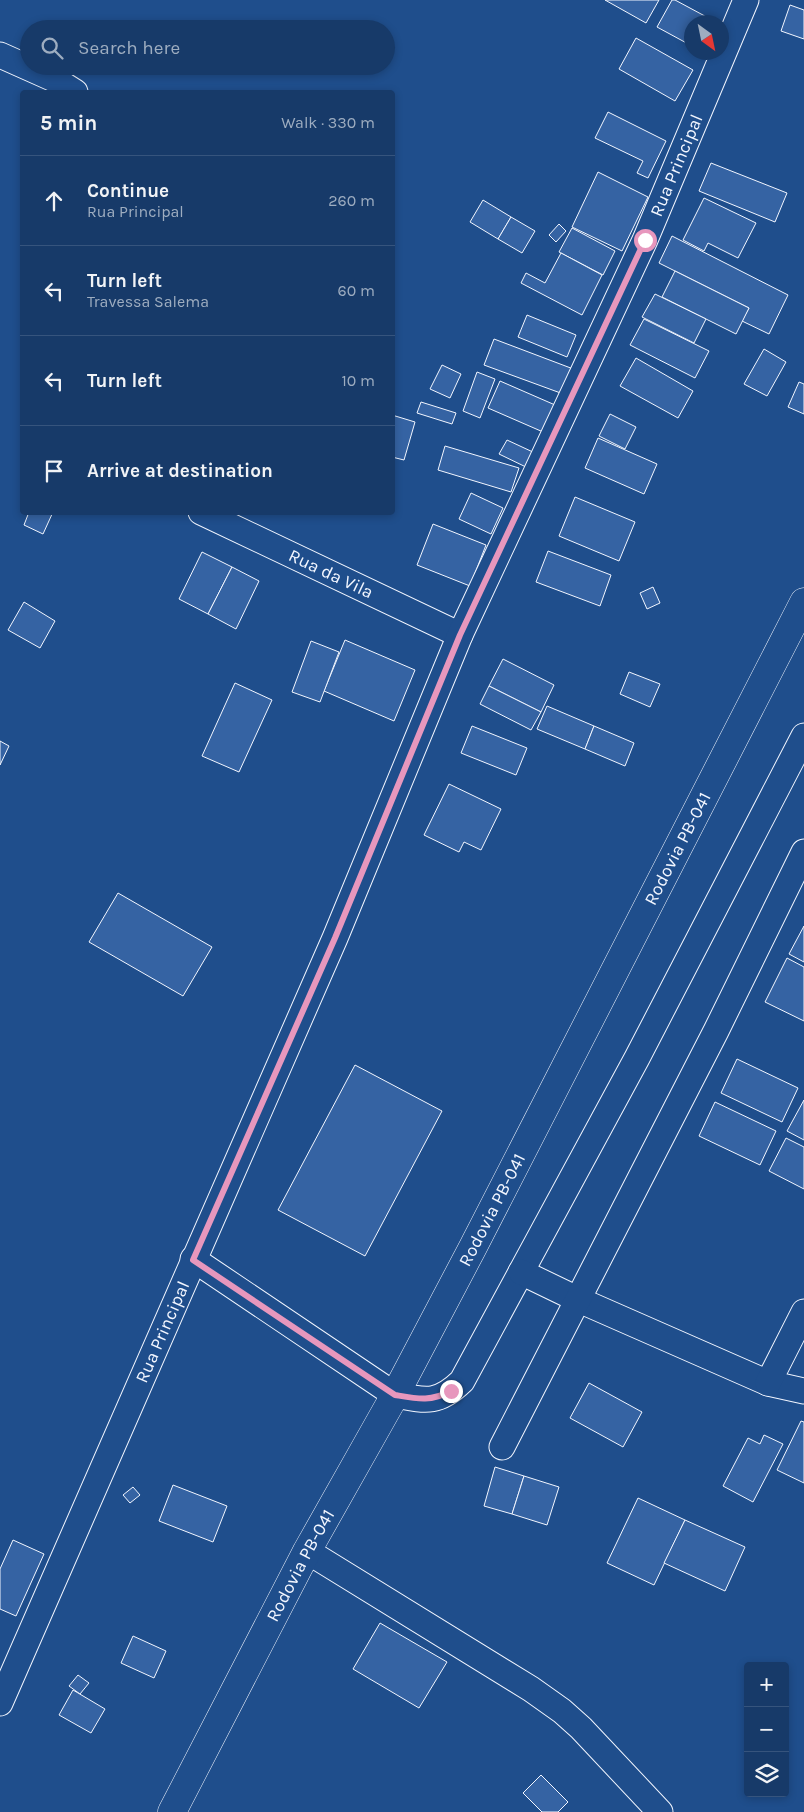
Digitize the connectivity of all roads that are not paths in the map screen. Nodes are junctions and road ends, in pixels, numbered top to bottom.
1 (746, 0) edge
2 (0, 55) edge
3 (20, 64) edge
4 (45, 75) edge
5 (72, 90) edge
6 (207, 515) edge
7 (804, 602) edge
8 (460, 635) junction
9 (804, 736) edge
10 (804, 852) edge
11 (193, 1260) junction
12 (521, 1272) junction
13 (578, 1300) junction
14 (804, 1312) edge
15 (768, 1383) junction
16 (804, 1391) edge
17 (395, 1395) junction
18 (502, 1447) dead end
19 (307, 1551) junction
20 (7, 1667) edge
21 (0, 1703) edge
22 (172, 1812) edge
23 (660, 1812) edge

1 - 8 street, Rua Principal
2 - 3 street
4 - 5 street
6 - 8 street, Rua da Vila
7 - 17 main road, Rodovia PB-041
8 - 11 street, Rua Principal
9 - 12 street
10 - 13 street
11 - 17 street
11 - 20 street, Rua Principal
12 - 13 street
12 - 17 street
13 - 15 street
13 - 18 street
14 - 15 street
15 - 16 street
17 - 19 main road, Rodovia PB-041
19 - 22 main road, Rodovia PB-041
19 - 23 street
20 - 21 street, Rua Principal

